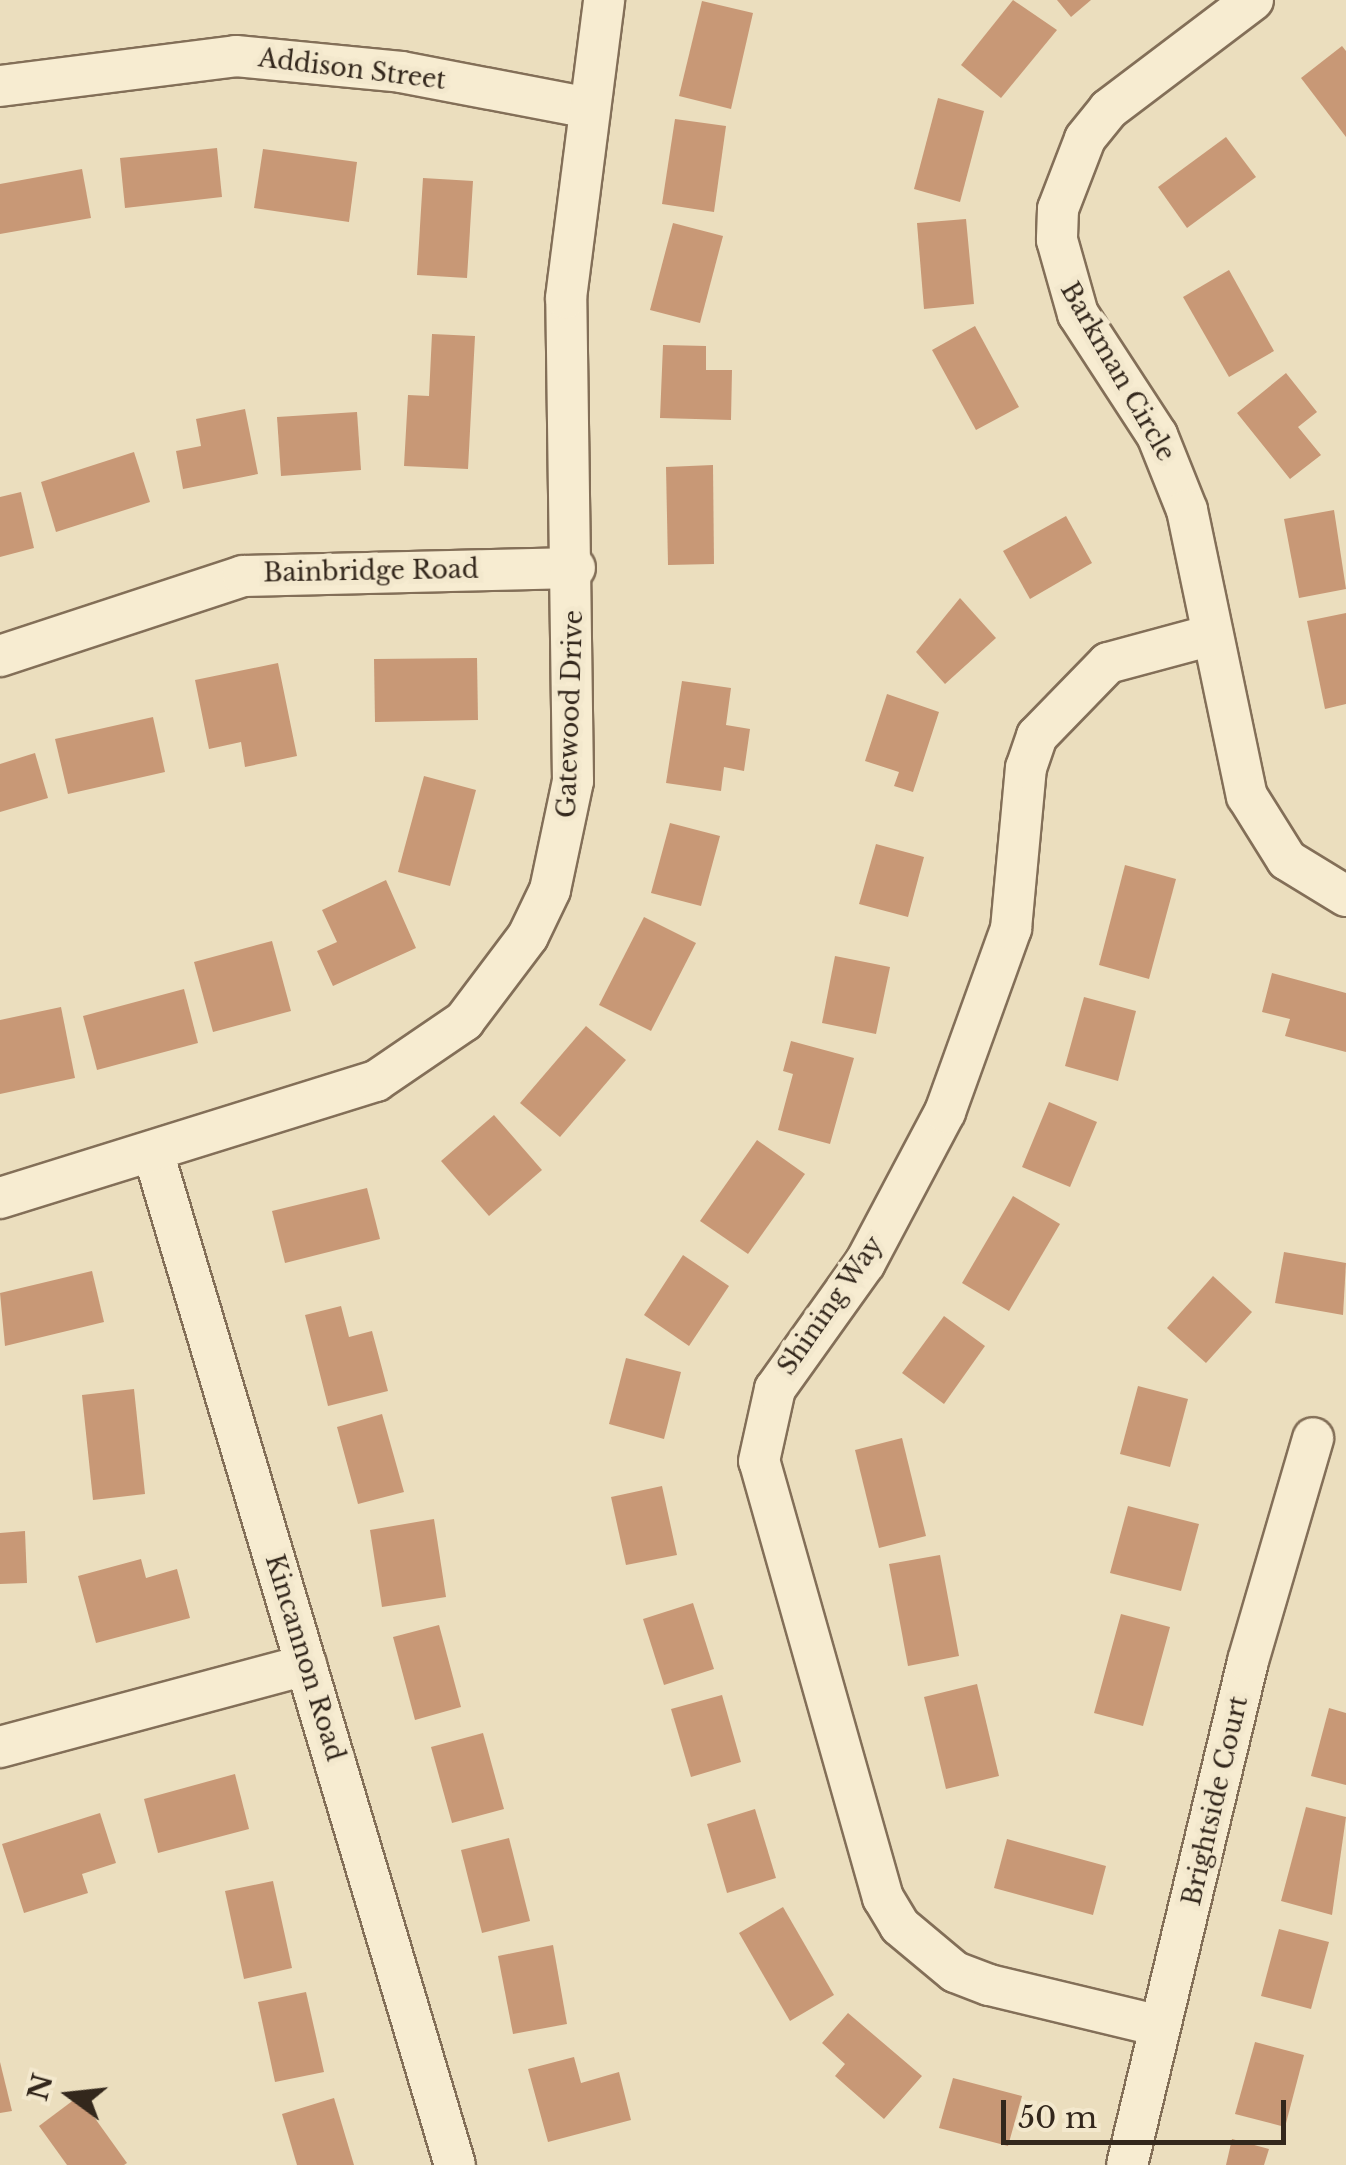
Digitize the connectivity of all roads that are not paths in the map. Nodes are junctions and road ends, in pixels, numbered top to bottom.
1 (604, 0) edge
2 (1252, 0) edge
3 (0, 86) edge
4 (585, 107) junction
5 (575, 568) junction
6 (1212, 636) junction
7 (0, 656) edge
8 (1346, 896) edge
9 (153, 1152) junction
10 (0, 1198) edge
11 (1313, 1438) dead end
12 (306, 1665) junction
13 (0, 1747) edge
14 (1160, 2026) junction
15 (455, 2165) edge
16 (1127, 2165) edge

1 - 4 street, Gatewood Drive
2 - 6 street, Barkman Circle
3 - 4 street, Addison Street
4 - 5 street, Gatewood Drive
5 - 7 street, Bainbridge Road
5 - 9 street, Gatewood Drive
6 - 8 street, Barkman Circle
6 - 14 street, Shining Way
9 - 10 street, Gatewood Drive
9 - 12 street, Kincannon Road
11 - 14 street, Brightside Court
12 - 13 street
12 - 15 street, Kincannon Road
14 - 16 street, Brightside Court

